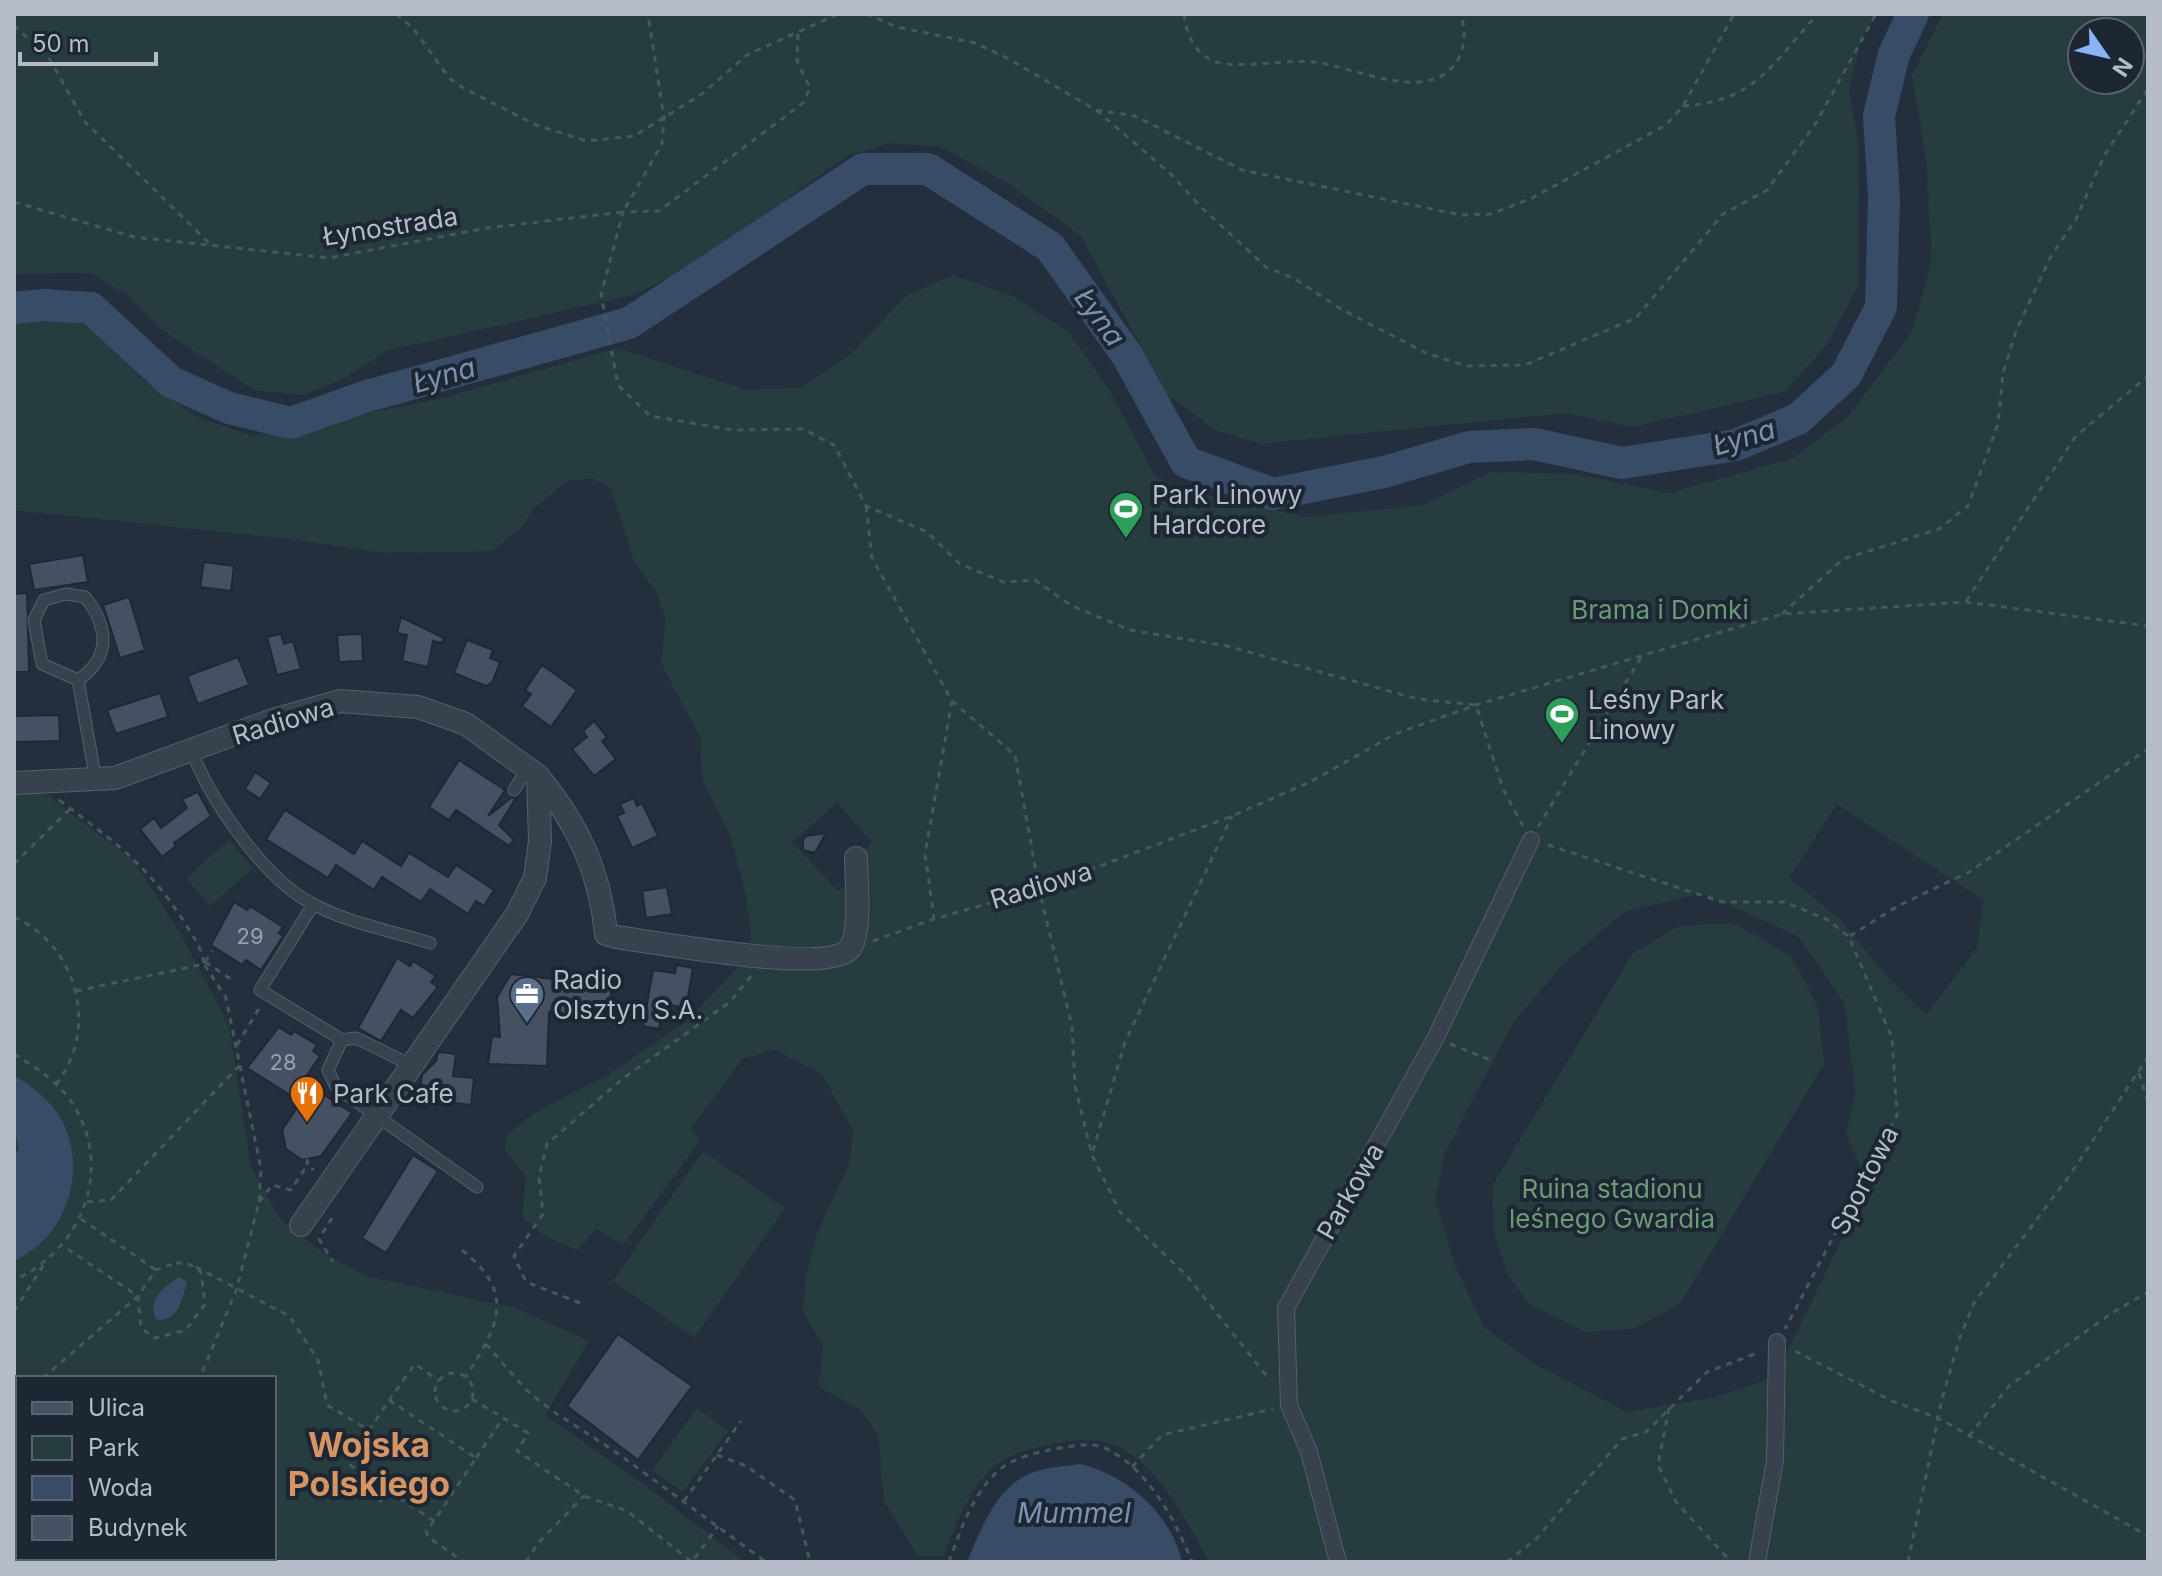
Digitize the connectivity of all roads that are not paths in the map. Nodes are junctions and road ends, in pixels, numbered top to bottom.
1 (78, 680) junction
2 (192, 752) junction
3 (533, 772) junction
4 (96, 781) junction
5 (14, 783) edge
6 (514, 790) dead end
7 (1531, 840) road end
8 (856, 858) dead end
9 (313, 905) junction
10 (430, 943) dead end
11 (342, 1040) junction
12 (411, 1065) junction
13 (377, 1114) junction
14 (477, 1187) dead end
15 (301, 1225) dead end
16 (1777, 1342) road end
17 (1338, 1562) edge
18 (1757, 1562) edge

1 - 1 lane
1 - 4 lane
2 - 3 street, Radiowa
2 - 4 street, Radiowa
2 - 9 lane
3 - 6 lane
3 - 8 street, Radiowa
3 - 12 street
4 - 5 street, Radiowa
7 - 17 street, Parkowa
9 - 10 lane
9 - 11 lane
11 - 12 lane
11 - 13 lane
12 - 13 street
13 - 14 lane
13 - 15 street
16 - 18 street

